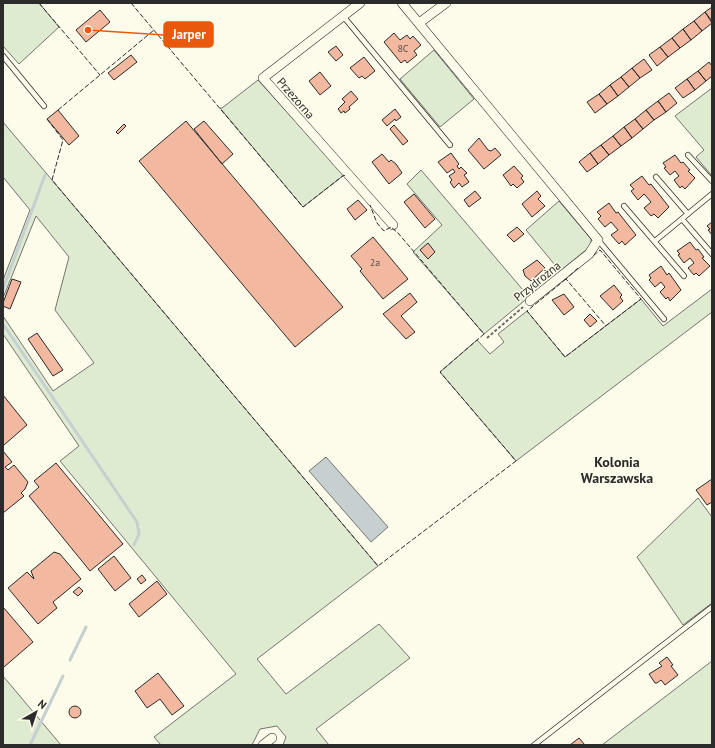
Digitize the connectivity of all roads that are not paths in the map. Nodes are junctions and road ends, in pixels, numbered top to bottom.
1 (360, 3) edge
2 (402, 3) edge
3 (446, 3) edge
4 (343, 16) junction
5 (419, 23) junction
6 (3, 56) edge
7 (44, 106) dead end
8 (450, 145) dead end
9 (688, 155) dead end
10 (656, 177) dead end
11 (712, 181) edge
12 (712, 194) edge
13 (624, 206) dead end
14 (688, 214) junction
15 (682, 219) junction
16 (393, 225) dead end
17 (598, 240) junction
18 (655, 241) junction
19 (712, 254) edge
20 (684, 276) dead end
21 (530, 301) road end
22 (664, 319) dead end
23 (712, 607) edge
24 (272, 738) dead end
25 (263, 745) edge
26 (534, 745) edge

1 - 4 street, Przezorna
2 - 5 street
3 - 5 street
4 - 8 lane
4 - 16 street, Przezorna
5 - 17 street
6 - 7 lane
9 - 11 lane
10 - 14 lane
12 - 14 lane
13 - 18 lane
14 - 15 lane
15 - 18 lane
15 - 19 lane
17 - 21 street, Przydrożna
17 - 22 lane
18 - 20 lane
23 - 26 lane
24 - 25 street

